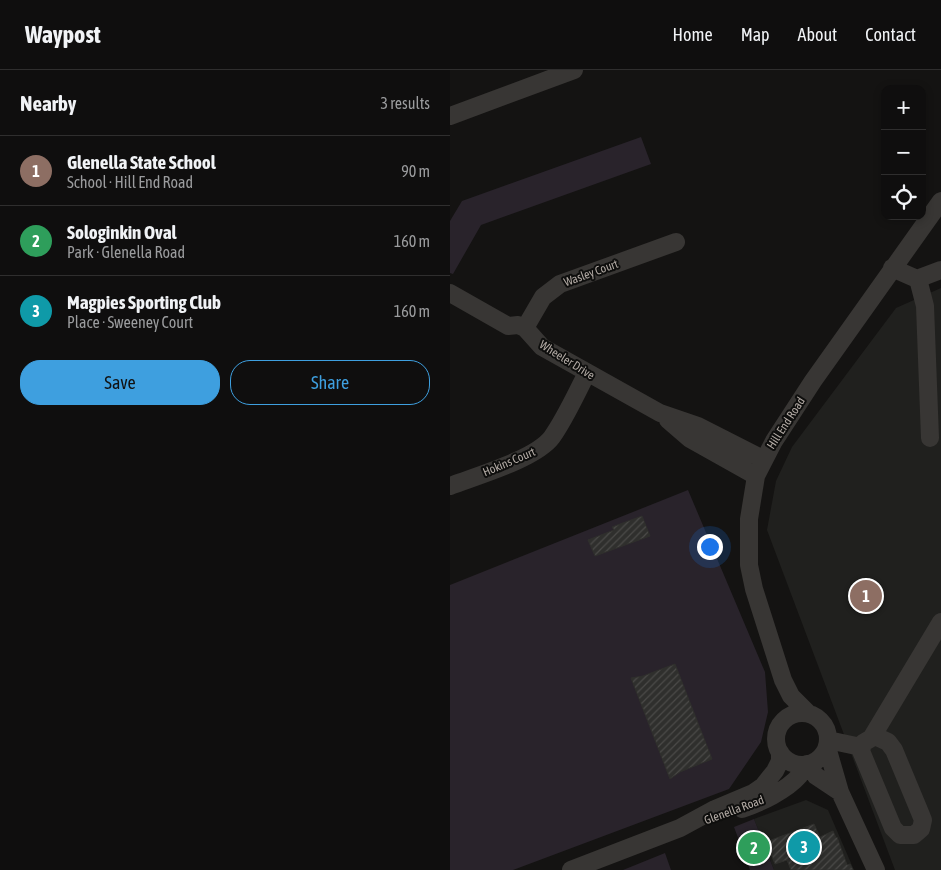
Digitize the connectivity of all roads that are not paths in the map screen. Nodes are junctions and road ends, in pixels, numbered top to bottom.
1 (574, 70) edge
2 (450, 116) edge
3 (941, 200) edge
4 (676, 242) dead end
5 (892, 268) junction
6 (941, 270) edge
7 (918, 279) junction
8 (450, 293) edge
9 (525, 328) junction
10 (587, 373) junction
11 (660, 413) junction
12 (930, 438) dead end
13 (764, 459) junction
14 (756, 476) junction
15 (450, 486) edge
16 (941, 622) edge
17 (783, 680) junction
18 (808, 714) junction
19 (780, 726) junction
20 (866, 742) junction
21 (827, 744) junction
22 (780, 752) junction
23 (806, 764) junction
24 (840, 792) junction
25 (680, 828) junction
26 (571, 870) edge
27 (876, 870) edge

1 - 2 street
3 - 5 street, Hill End Road
4 - 9 street, Wasley Court
5 - 7 street
5 - 13 street, Hill End Road
6 - 7 street
7 - 12 street
8 - 9 street
9 - 10 street, Wheeler Drive
10 - 11 street, Wheeler Drive
10 - 15 street, Hokins Court
11 - 13 street, Wheeler Drive
11 - 14 street, Wheeler Drive
13 - 14 street, Hill End Road
14 - 17 street, Hill End Road
16 - 20 street
17 - 18 street, Hill End Road
17 - 19 street, Hill End Road
18 - 19 street
18 - 21 street
19 - 22 street
20 - 20 street
20 - 21 street
21 - 23 street
21 - 24 street
22 - 23 street
22 - 25 street, Glenella Road
23 - 24 street
23 - 25 street, Glenella Road
24 - 27 street
25 - 26 street, Glenella Road

